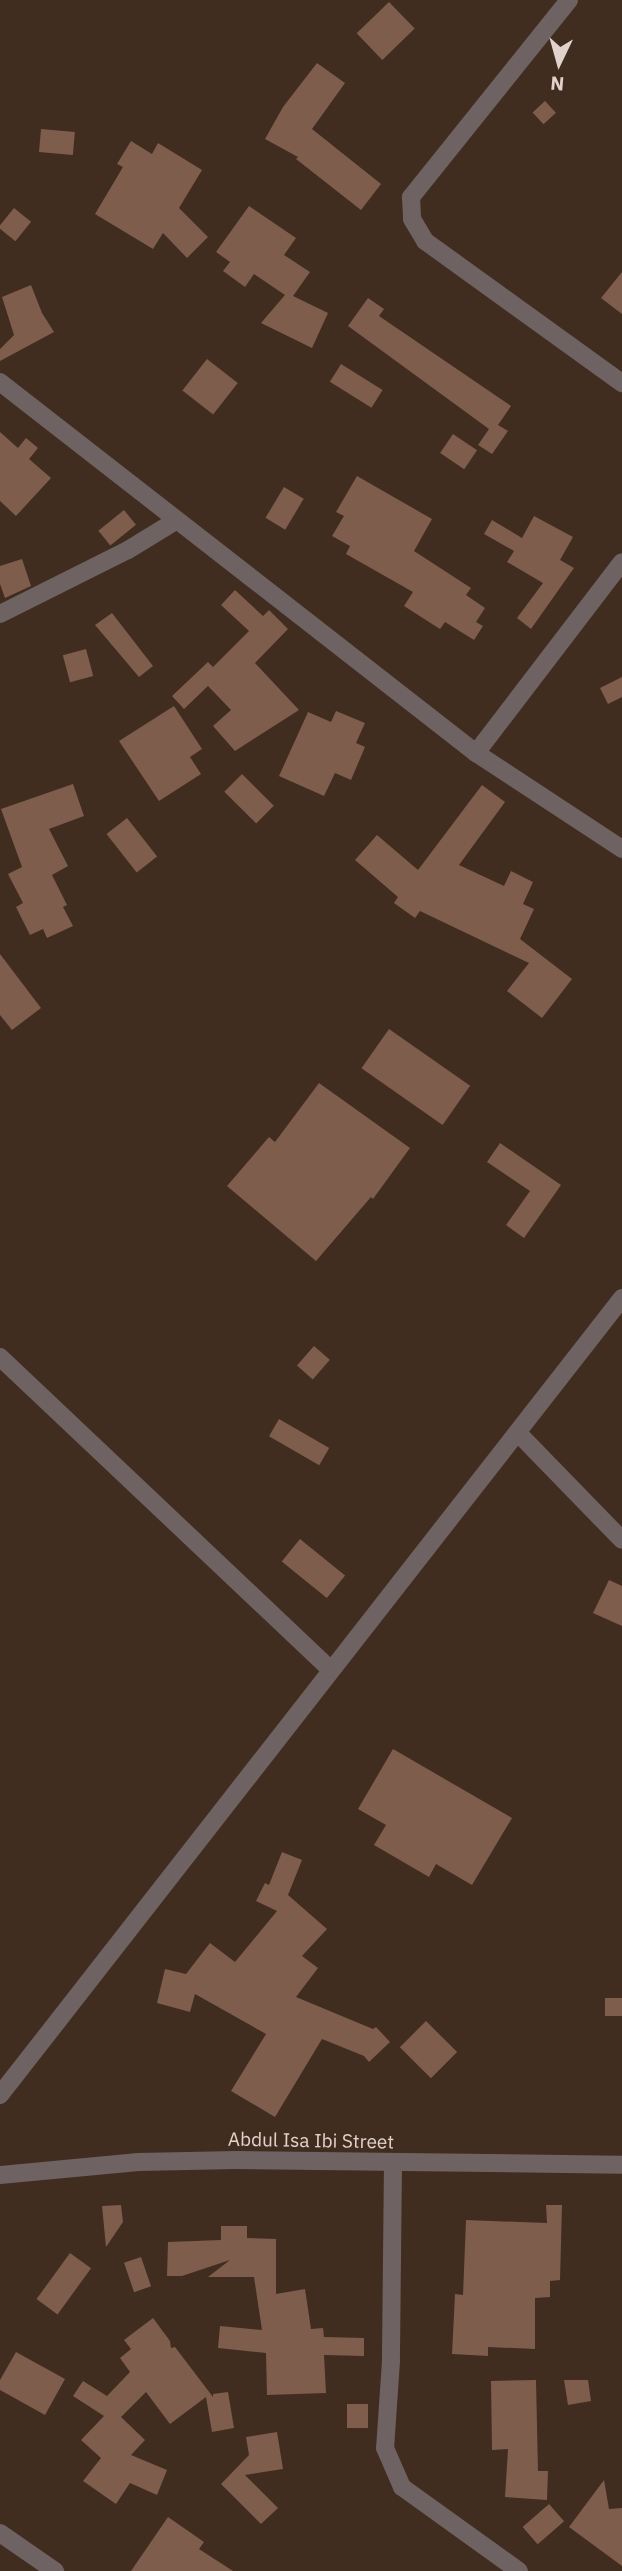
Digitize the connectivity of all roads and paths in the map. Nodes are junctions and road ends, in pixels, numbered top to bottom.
1 (569, 0) edge
2 (0, 382) edge
3 (622, 383) edge
4 (177, 520) junction
5 (622, 562) edge
6 (0, 614) edge
7 (476, 753) junction
8 (622, 849) edge
9 (622, 1298) edge
10 (0, 1357) edge
11 (518, 1433) junction
12 (622, 1539) edge
13 (330, 1670) junction
14 (0, 2095) edge
15 (393, 2162) junction
16 (622, 2165) edge
17 (0, 2175) edge
18 (0, 2533) edge
19 (55, 2571) edge
20 (519, 2571) edge

1 - 3 street
2 - 4 street
4 - 6 street
4 - 7 street
5 - 7 street
7 - 8 street
9 - 11 street
10 - 13 street
11 - 12 street
11 - 13 street
13 - 14 street
15 - 16 street, Abdul Isa Ibi Street
15 - 17 street, Abdul Isa Ibi Street
15 - 20 street
18 - 19 street

